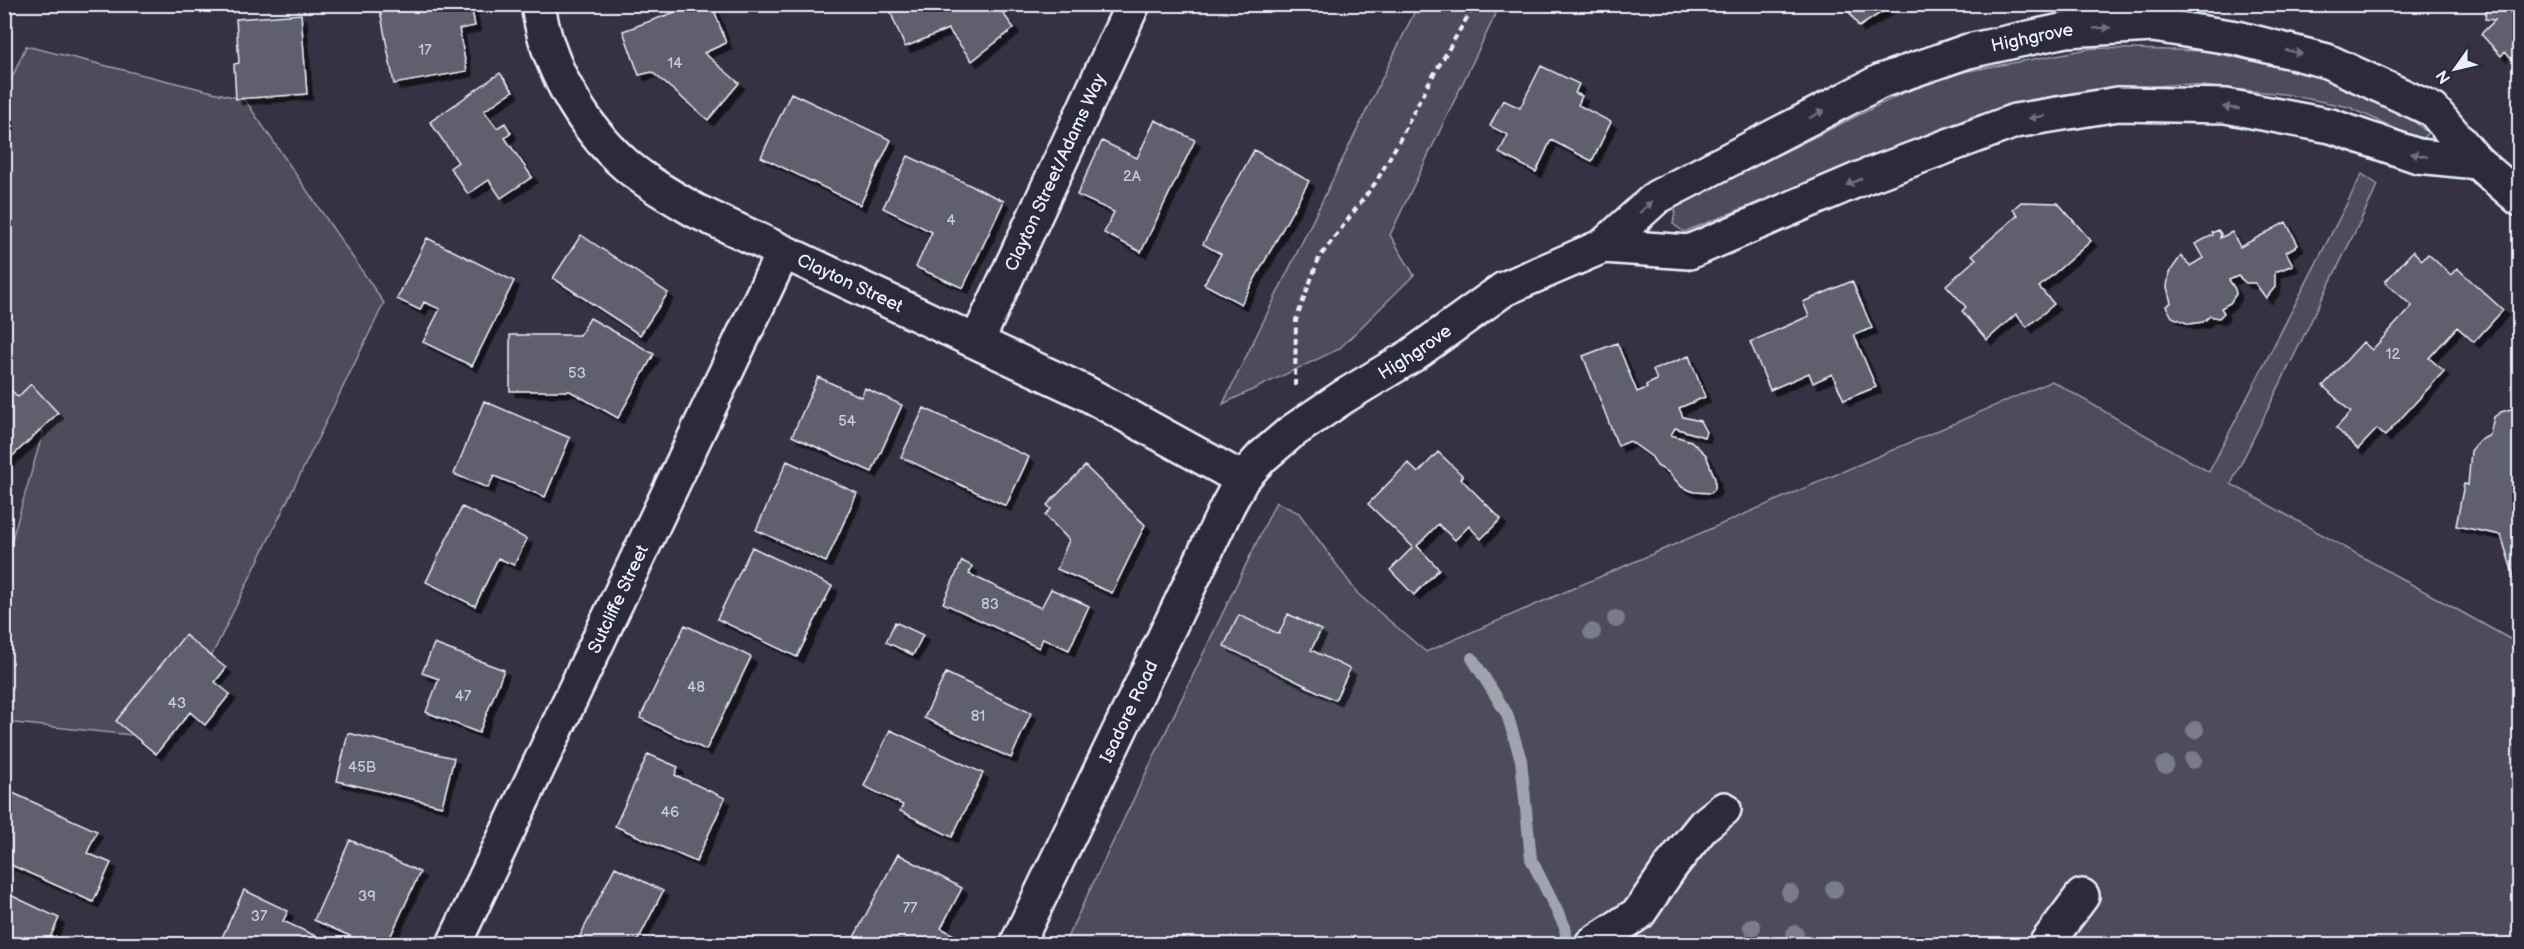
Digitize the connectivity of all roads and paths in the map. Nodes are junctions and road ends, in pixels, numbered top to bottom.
1 (538, 4) edge
2 (1133, 4) edge
3 (1475, 4) edge
4 (2477, 162) junction
5 (2520, 199) edge
6 (1603, 246) junction
7 (783, 252) junction
8 (976, 341) junction
9 (1295, 389) dead end
10 (1242, 479) junction
11 (1724, 809) dead end
12 (2082, 896) dead end
13 (454, 945) edge
14 (1017, 945) edge
15 (1592, 945) edge
16 (2046, 945) edge

1 - 7 street, Clayton Street
2 - 8 street, Clayton Street/Adams Way
3 - 9 path
4 - 5 street, Highgrove
4 -> 6 street, Highgrove
6 -> 4 street, Highgrove
6 - 10 street, Highgrove
7 - 8 street, Clayton Street
7 - 13 street, Sutcliffe Street
8 - 10 street, Clayton Street
10 - 14 street, Isadore Road
11 - 15 street
12 - 16 street

